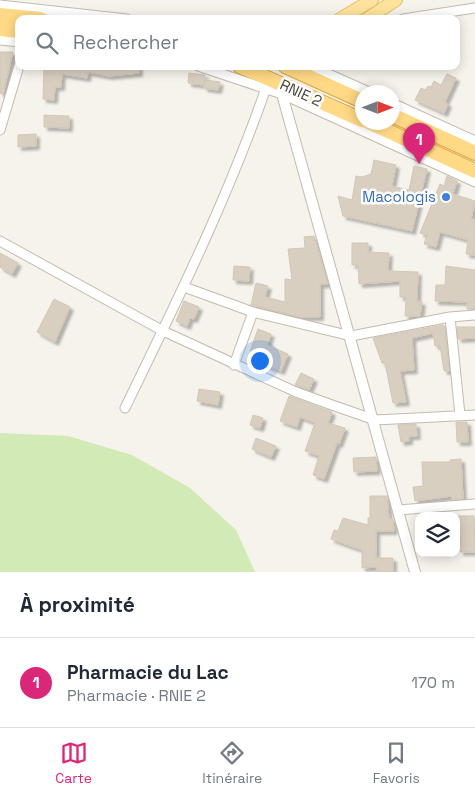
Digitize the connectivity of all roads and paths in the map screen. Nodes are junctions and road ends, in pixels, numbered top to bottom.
1 (372, 0) edge
2 (396, 0) edge
3 (0, 4) edge
4 (475, 8) edge
5 (0, 15) edge
6 (93, 15) edge
7 (347, 15) edge
8 (378, 15) edge
9 (429, 15) edge
10 (15, 16) edge
11 (0, 29) edge
12 (15, 31) edge
13 (0, 40) edge
14 (15, 42) edge
15 (18, 70) edge
16 (210, 70) edge
17 (247, 70) edge
18 (286, 70) edge
19 (294, 70) edge
20 (320, 70) edge
21 (355, 86) edge
22 (266, 88) junction
23 (283, 89) junction
24 (355, 98) edge
25 (400, 107) edge
26 (355, 117) edge
27 (400, 119) edge
28 (0, 130) edge
29 (385, 130) edge
30 (475, 141) edge
31 (475, 153) edge
32 (475, 171) edge
33 (475, 182) edge
34 (0, 241) edge
35 (184, 286) junction
36 (253, 312) junction
37 (475, 315) edge
38 (450, 317) junction
39 (163, 331) junction
40 (351, 336) junction
41 (234, 365) junction
42 (125, 408) dead end
43 (460, 415) junction
44 (475, 415) edge
45 (375, 420) junction
46 (475, 504) edge
47 (398, 510) junction
48 (415, 572) edge

1 - 7 main road
2 - 8 main road
3 - 6 street
4 - 9 street
5 - 10 highway
11 - 12 highway
13 - 14 street
15 - 28 street
16 - 22 street
17 - 23 highway, RNIE 2 / RNIE 2
18 - 23 main road
19 - 24 highway, RNIE 2 / RNIE 2
20 - 21 street
22 - 23 street
22 - 35 street
23 - 26 highway, RNIE 2 / RNIE 2
23 - 33 street
23 - 40 street
25 - 30 street
27 - 31 highway
29 - 32 highway
34 - 39 street
35 - 36 street
35 - 39 street
36 - 40 street
36 - 41 street
37 - 38 street
38 - 40 street
38 - 43 street
39 - 41 street
39 - 42 street
40 - 45 street
41 - 45 street
43 - 44 street
43 - 45 street
45 - 47 street
46 - 47 street
47 - 48 street

